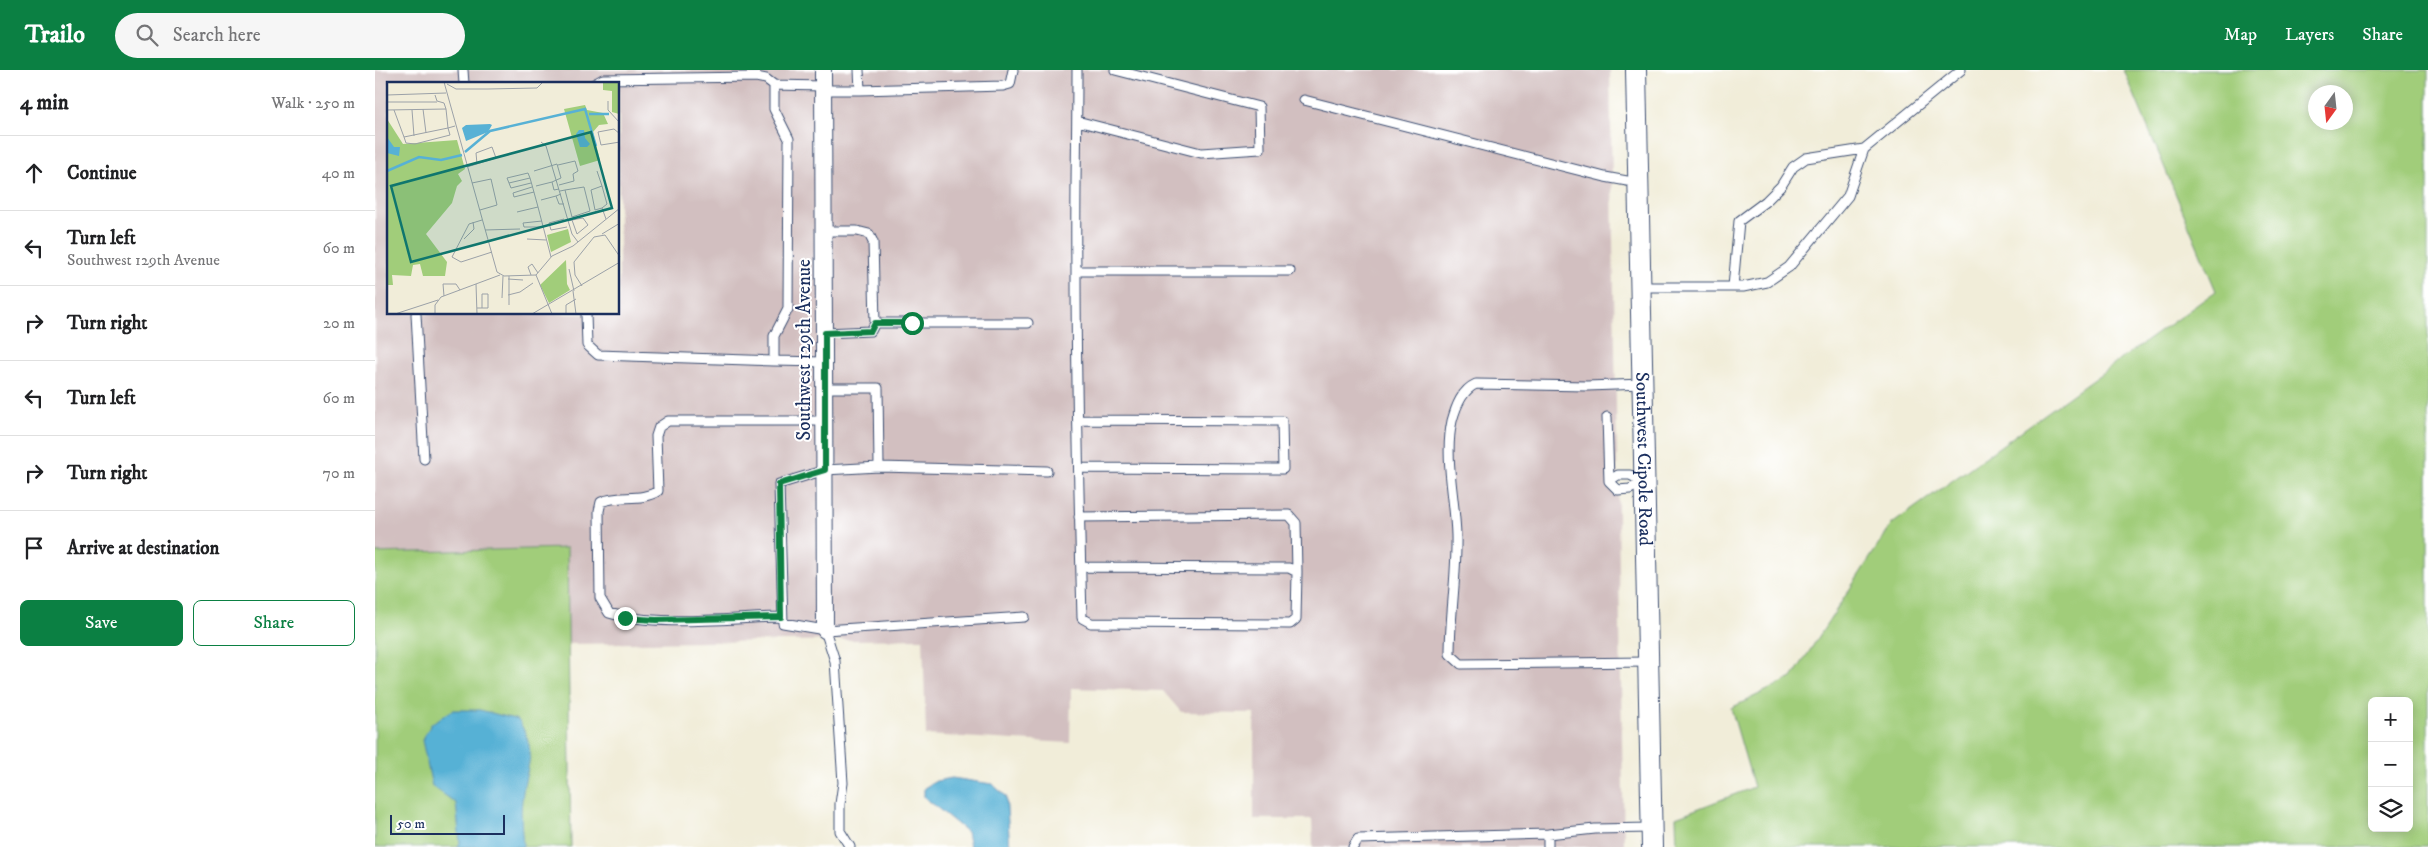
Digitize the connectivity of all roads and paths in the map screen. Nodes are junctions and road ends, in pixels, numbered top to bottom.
1 (859, 70) edge
2 (1013, 70) edge
3 (1077, 70) edge
4 (1115, 70) edge
5 (1637, 70) edge
6 (1961, 70) edge
7 (598, 82) edge
8 (823, 82) edge
9 (774, 85) junction
10 (860, 90) junction
11 (1304, 100) dead end
12 (1077, 121) junction
13 (1864, 149) junction
14 (1639, 183) junction
15 (824, 231) junction
16 (1075, 271) junction
17 (1290, 271) dead end
18 (1642, 287) junction
19 (1733, 287) junction
20 (416, 315) edge
21 (586, 315) edge
22 (875, 323) junction
23 (1028, 323) dead end
24 (825, 333) junction
25 (774, 361) junction
26 (825, 362) junction
27 (1643, 384) junction
28 (825, 388) junction
29 (1607, 417) dead end
30 (1079, 420) junction
31 (825, 421) junction
32 (424, 459) dead end
33 (879, 467) junction
34 (1079, 468) junction
35 (825, 470) junction
36 (1047, 471) dead end
37 (1609, 481) junction
38 (1644, 482) junction
39 (1079, 517) junction
40 (1081, 567) junction
41 (1297, 572) junction
42 (781, 617) junction
43 (1024, 617) dead end
44 (825, 630) junction
45 (1647, 662) junction
46 (1549, 834) junction
47 (1652, 838) edge
48 (850, 847) edge
49 (1353, 847) edge
50 (1548, 847) edge

1 - 10 lane
2 - 10 lane
3 - 12 lane
4 - 12 lane
5 - 14 street, Southwest Cipole Road
6 - 13 lane
7 - 9 lane
8 - 9 lane
8 - 10 lane
8 - 15 street, Southwest 129th Avenue
9 - 25 lane
11 - 14 lane
12 - 16 lane
13 - 19 lane
13 - 19 lane
14 - 18 street, Southwest Cipole Road
15 - 22 lane
15 - 24 street, Southwest 129th Avenue
16 - 17 lane
16 - 30 lane
18 - 19 lane
18 - 27 street, Southwest Cipole Road
20 - 32 lane
21 - 25 lane
22 - 23 lane
22 - 24 lane
24 - 26 street, Southwest 129th Avenue
25 - 26 lane
26 - 28 street, Southwest 129th Avenue
27 - 38 street, Southwest Cipole Road
27 - 45 lane
28 - 31 street, Southwest 129th Avenue
28 - 33 lane
29 - 37 lane
30 - 34 lane
30 - 34 lane
31 - 35 street, Southwest 129th Avenue
31 - 42 lane
33 - 35 lane
33 - 36 lane
34 - 39 lane
35 - 42 lane
35 - 44 street, Southwest 129th Avenue
37 - 38 lane
37 - 38 lane
38 - 45 street, Southwest Cipole Road
39 - 40 lane
39 - 41 lane
40 - 41 lane
40 - 41 lane
42 - 44 lane
43 - 44 lane
44 - 48 lane
45 - 47 street, Southwest Cipole Road
46 - 47 lane
46 - 49 lane
46 - 50 lane

